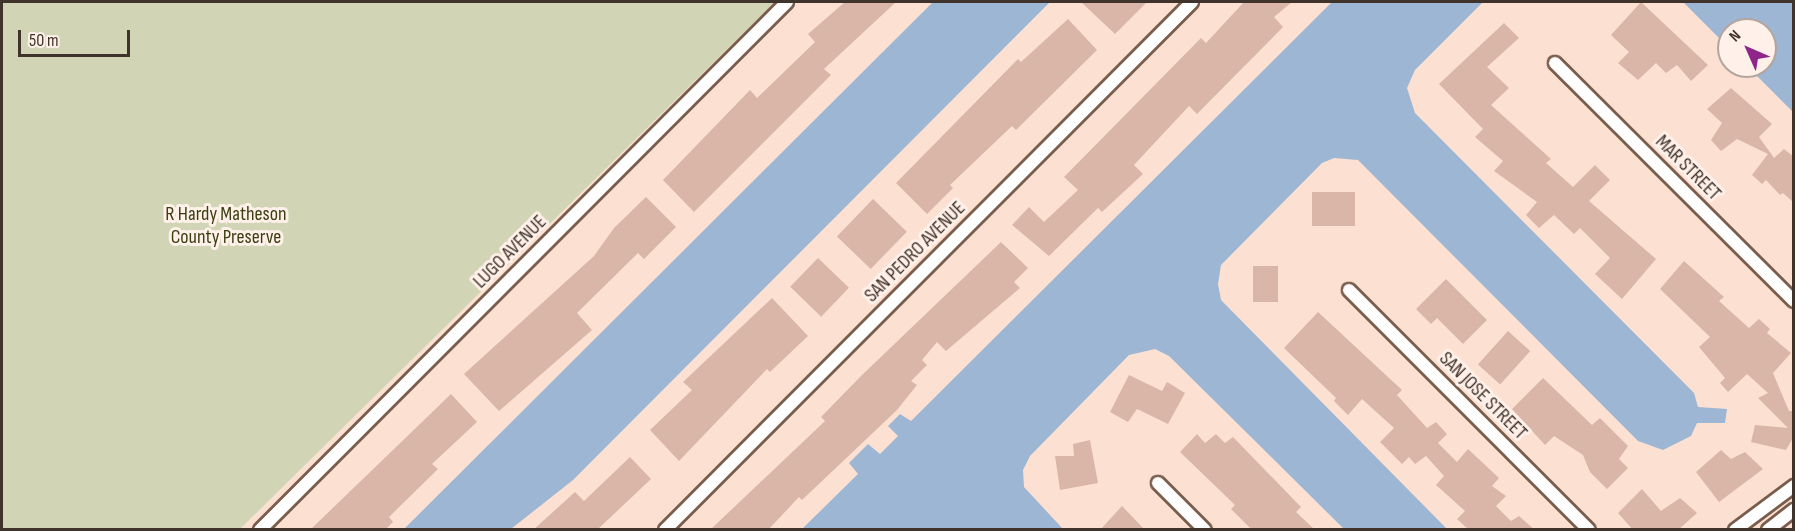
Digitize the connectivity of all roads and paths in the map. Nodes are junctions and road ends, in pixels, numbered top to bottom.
1 (787, 2) edge
2 (1192, 2) edge
3 (1555, 63) dead end
4 (1349, 290) dead end
5 (1794, 301) edge
6 (1158, 483) dead end
7 (1794, 486) edge
8 (1794, 510) edge
9 (260, 530) edge
10 (665, 530) edge
11 (1205, 530) edge
12 (1589, 530) edge
13 (1735, 530) edge
14 (1768, 530) edge

1 - 9 street, LUGO AVENUE
2 - 10 street, SAN PEDRO AVENUE
3 - 5 street, MAR STREET
4 - 12 street, SAN JOSE STREET
6 - 11 street
7 - 13 street
8 - 14 street

